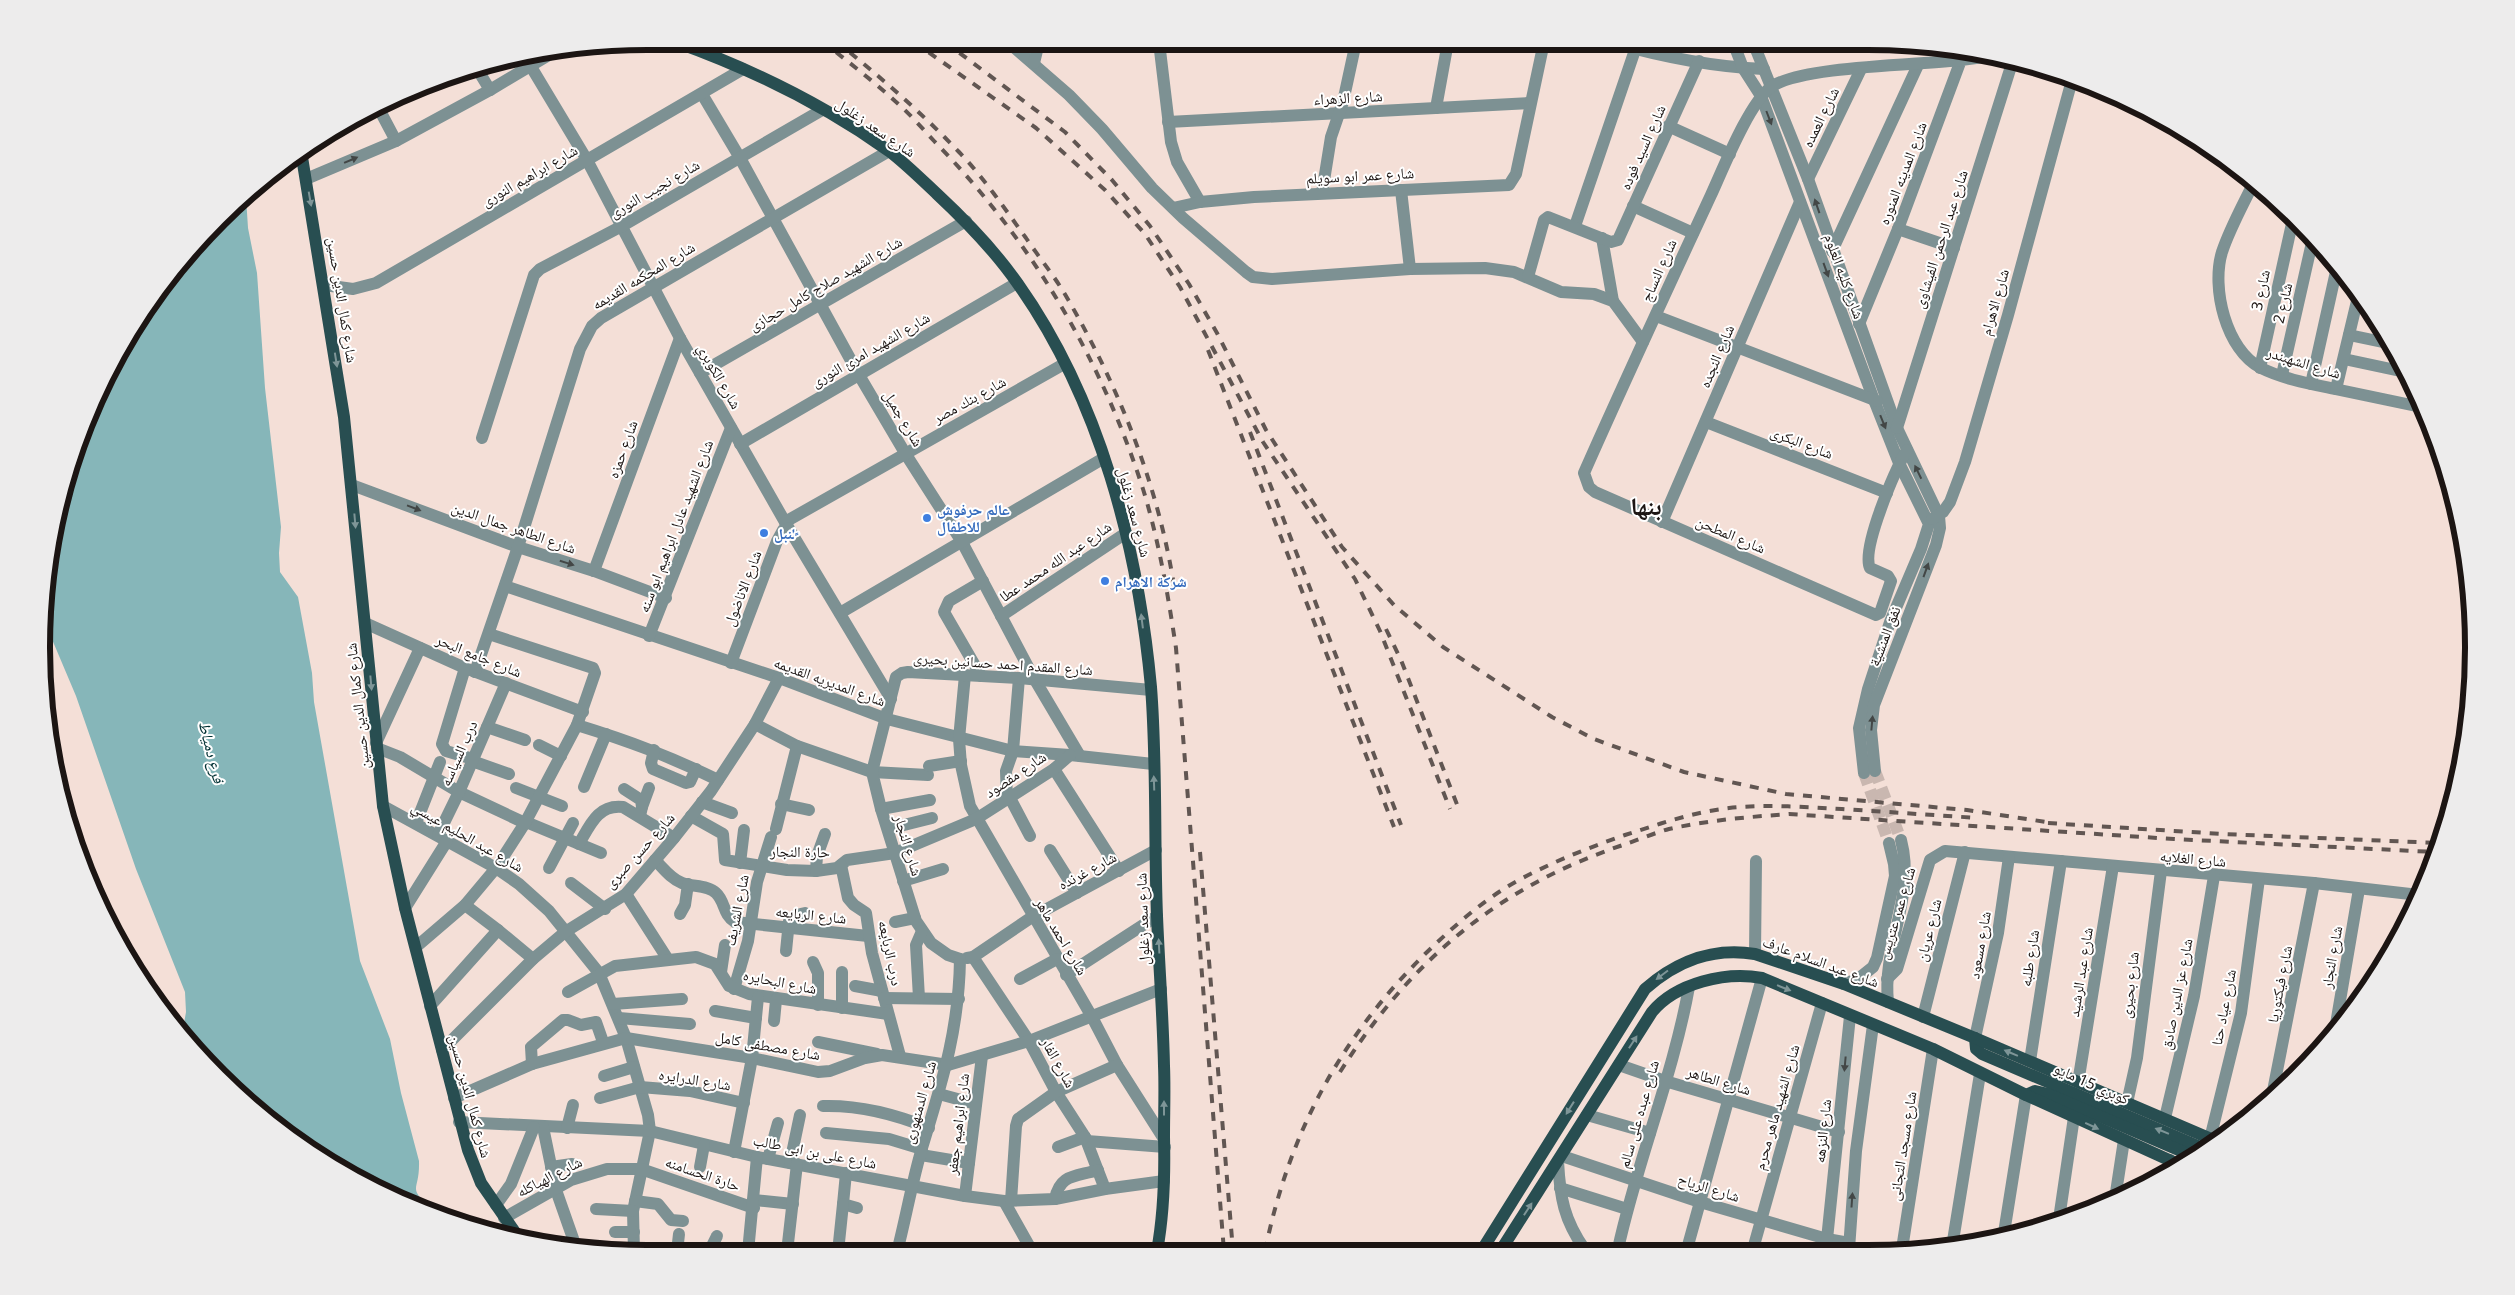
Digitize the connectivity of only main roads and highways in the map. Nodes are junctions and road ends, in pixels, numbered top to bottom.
1 (697, 50) edge
2 (303, 160) edge
3 (1740, 952) junction
4 (1693, 959) junction
5 (1735, 975) junction
6 (1694, 985) junction
7 (1975, 1038) junction
8 (2074, 1093) junction
9 (2026, 1096) junction
10 (1556, 1130) junction
11 (1572, 1140) junction
12 (2204, 1140) edge
13 (2205, 1140) edge
14 (2187, 1152) edge
15 (2169, 1163) edge
16 (1534, 1165) junction
17 (1548, 1177) junction
18 (513, 1230) edge
19 (1162, 1245) edge
20 (1485, 1245) edge
21 (1504, 1245) edge

19 -> 1 main road, شارع سعد زغلول
2 -> 18 main road, شارع كمال الدين حسين
3 - 4 main road, شارع عبد السلام عارف
3 - 5 main road
3 - 7 main road, شارع عبد السلام عارف
4 - 6 main road
4 -> 10 main road, شارع عبد السلام عارف
5 - 6 main road
5 -> 9 main road
11 -> 6 main road
8 -> 7 main road, شارع عبد السلام عارف
7 - 8 main road, كوبري 15 مايو
8 - 9 main road, كوبري 15 مايو
12 -> 8 main road, كوبري 15 مايو
8 - 13 main road, شارع عبد السلام عارف
8 - 14 main road, كوبري 15 مايو
9 -> 15 main road
10 - 11 main road
10 - 16 main road, شارع عبد السلام عارف
11 - 17 main road
16 - 17 main road
16 - 20 main road, شارع عبد السلام عارف
21 -> 17 main road

